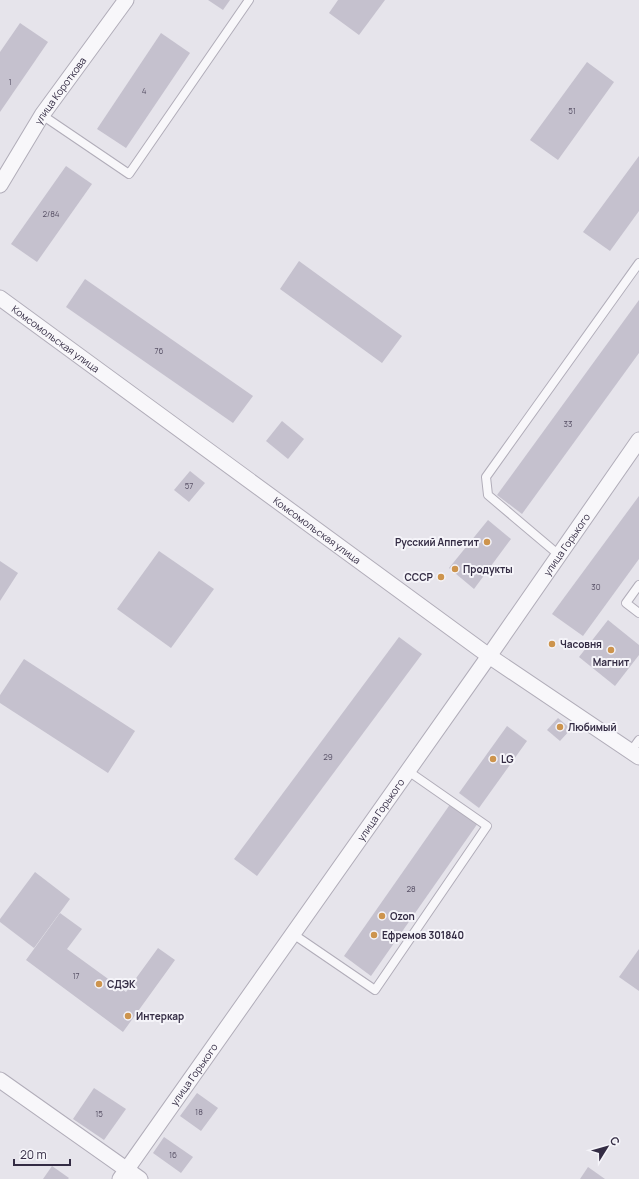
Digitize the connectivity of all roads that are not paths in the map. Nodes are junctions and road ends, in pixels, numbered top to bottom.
1 (126, 0) edge
2 (249, 0) edge
3 (42, 115) junction
4 (0, 185) edge
5 (639, 263) edge
6 (0, 298) edge
7 (639, 440) edge
8 (559, 555) junction
9 (639, 585) edge
10 (639, 613) edge
11 (489, 656) junction
12 (636, 750) edge
13 (408, 771) junction
14 (293, 934) junction
15 (0, 1080) edge
16 (124, 1174) edge
17 (140, 1179) edge

1 - 3 street, улица Короткова
2 - 3 lane
3 - 4 street, улица Короткова
5 - 8 lane
6 - 11 street, Комсомольская улица
7 - 8 street, улица Горького
8 - 11 street, улица Горького
9 - 10 lane
11 - 12 street, Комсомольская улица
11 - 13 street, улица Горького
13 - 14 street, улица Горького
13 - 14 lane
14 - 16 street, улица Горького
15 - 16 street
16 - 17 street

